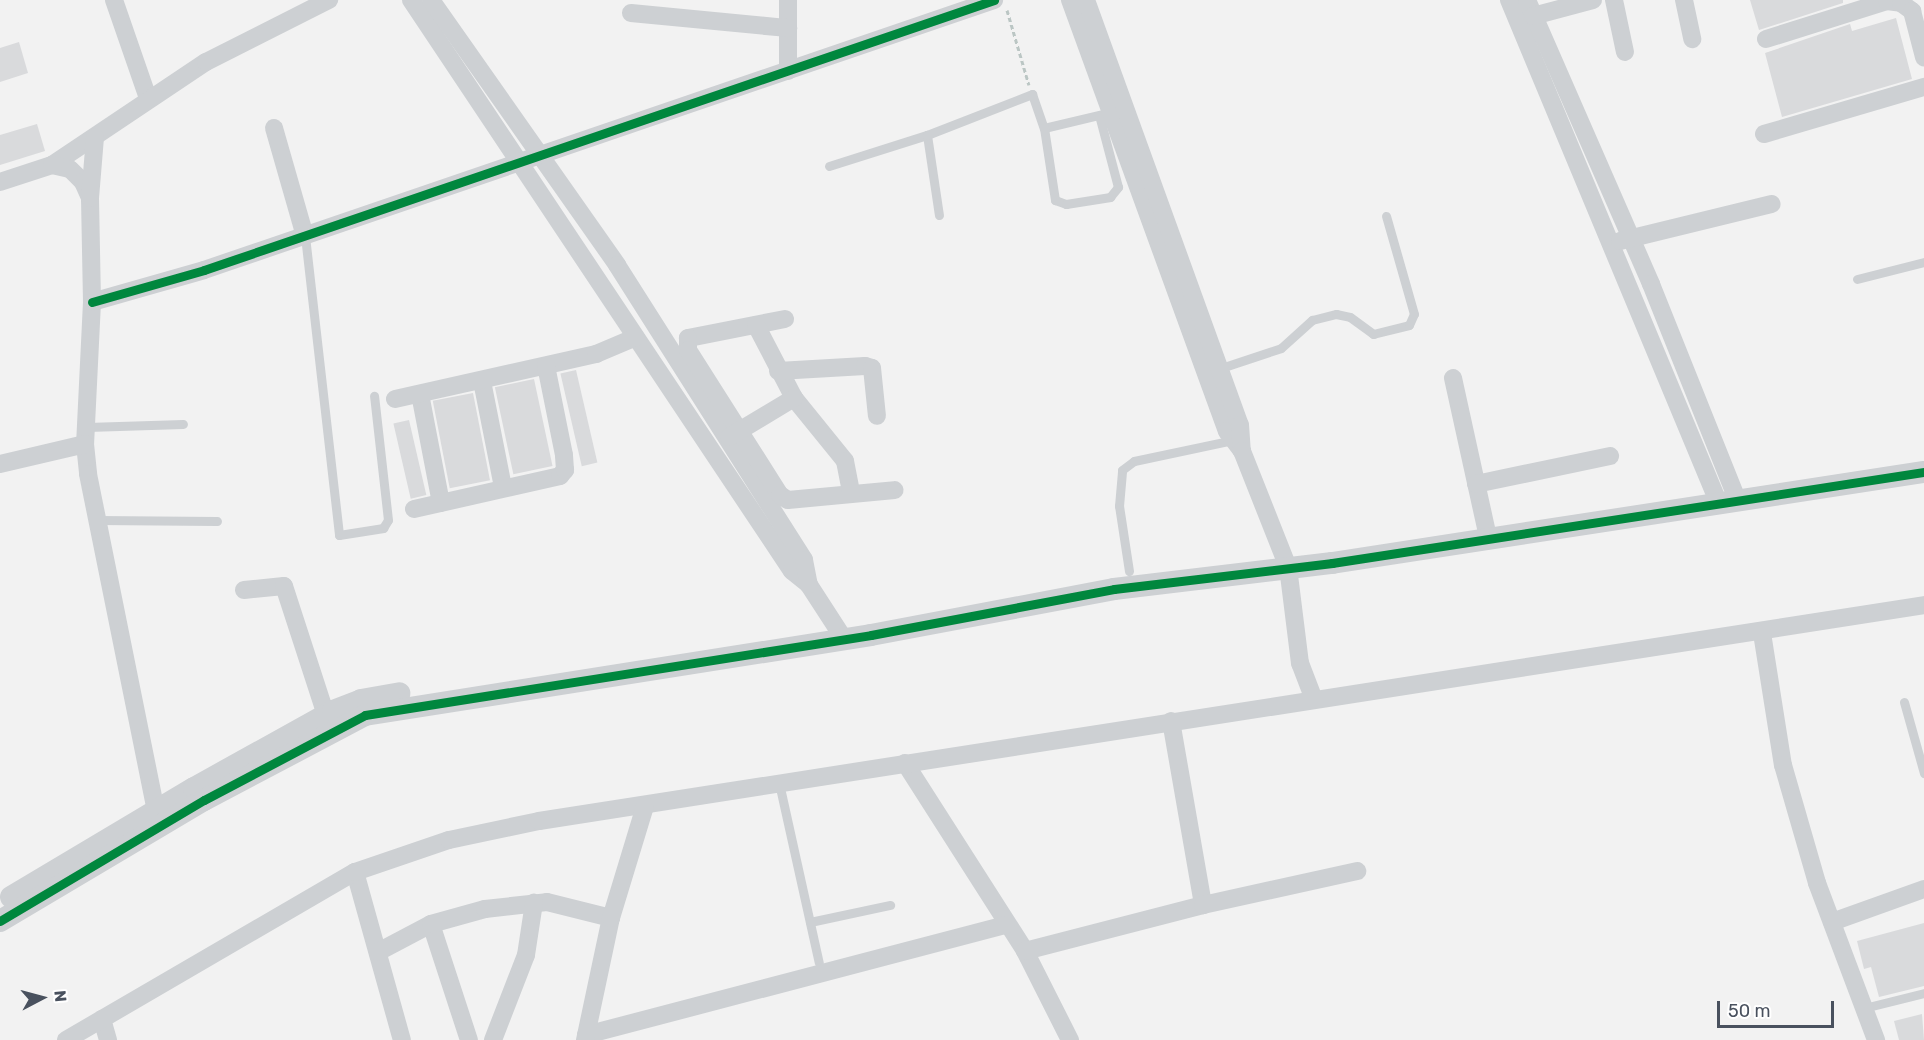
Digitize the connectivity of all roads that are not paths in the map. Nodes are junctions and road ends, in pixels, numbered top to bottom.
1 (114, 0) edge
2 (328, 0) edge
3 (411, 0) edge
4 (431, 0) edge
5 (788, 0) edge
6 (994, 0) edge
7 (1070, 0) edge
8 (1086, 0) edge
9 (1509, 0) edge
10 (1593, 0) edge
11 (1614, 0) edge
12 (1684, 0) edge
13 (1530, 8) edge
14 (641, 9) edge
15 (788, 28) junction
16 (1692, 39) dead end
17 (1766, 39) dead end
18 (1625, 52) dead end
19 (1924, 57) edge
20 (788, 71) junction
21 (1924, 87) edge
22 (148, 98) junction
23 (1105, 113) junction
24 (274, 128) dead end
25 (1044, 128) junction
26 (1764, 134) dead end
27 (927, 135) junction
28 (95, 137) junction
29 (539, 155) junction
30 (519, 162) junction
31 (52, 165) junction
32 (829, 166) dead end
33 (0, 182) edge
34 (90, 198) junction
35 (1772, 204) dead end
36 (939, 215) dead end
37 (1386, 216) dead end
38 (305, 236) junction
39 (1631, 238) junction
40 (1612, 243) junction
41 (1924, 262) edge
42 (1857, 279) dead end
43 (92, 302) junction
44 (786, 318) dead end
45 (756, 326) junction
46 (636, 337) junction
47 (546, 366) junction
48 (1218, 369) junction
49 (778, 371) junction
50 (1453, 378) dead end
51 (482, 381) junction
52 (420, 394) junction
53 (374, 396) dead end
54 (794, 398) junction
55 (395, 399) dead end
56 (878, 416) dead end
57 (183, 424) dead end
58 (86, 436) junction
59 (726, 439) junction
60 (1238, 445) junction
61 (1610, 456) dead end
62 (1924, 458) edge
63 (0, 464) edge
64 (1924, 472) edge
65 (1476, 484) junction
66 (503, 487) junction
67 (895, 490) dead end
68 (850, 493) junction
69 (1726, 497) junction
70 (441, 503) junction
71 (414, 509) dead end
72 (95, 520) junction
73 (217, 521) dead end
74 (1486, 528) junction
75 (1285, 561) junction
76 (1129, 571) junction
77 (244, 590) dead end
78 (1924, 605) edge
79 (1762, 633) junction
80 (841, 634) junction
81 (1314, 699) junction
82 (1904, 702) dead end
83 (326, 715) junction
84 (1171, 721) junction
85 (905, 763) junction
86 (1924, 772) edge
87 (779, 783) junction
88 (645, 806) junction
89 (156, 810) junction
90 (1357, 871) dead end
91 (355, 872) junction
92 (1924, 889) edge
93 (534, 903) junction
94 (0, 904) edge
95 (890, 905) dead end
96 (1203, 905) junction
97 (611, 918) junction
98 (0, 921) edge
99 (810, 922) junction
100 (1832, 922) junction
101 (431, 924) junction
102 (1006, 925) junction
103 (1025, 951) junction
104 (378, 952) junction
105 (819, 963) dead end
106 (1924, 993) edge
107 (1864, 1008) junction
108 (102, 1019) junction
109 (585, 1037) edge
110 (66, 1040) edge
111 (108, 1040) edge
112 (402, 1040) edge
113 (469, 1040) edge
114 (493, 1040) edge
115 (1070, 1040) edge
116 (1876, 1040) edge

1 - 22 street
2 - 22 street
3 - 30 street
4 - 29 street
5 - 15 street
6 - 20 street
7 - 23 street
8 - 48 street
9 - 40 street
10 - 13 street
11 - 18 street
12 - 16 street
13 - 39 street
14 - 15 street
15 - 20 street
17 - 19 street
20 - 29 street
21 - 26 street
22 - 28 street
23 - 25 lane
23 - 25 lane
23 - 60 street
24 - 38 street
25 - 27 lane
27 - 32 lane
27 - 36 lane
28 - 31 street
28 - 34 street
29 - 30 street
29 - 59 street
30 - 38 street
30 - 46 street
31 - 33 street
31 - 34 street
34 - 43 street
35 - 39 street
37 - 48 lane
38 - 43 street
38 - 53 lane
39 - 40 street
39 - 69 street
40 - 69 street
41 - 42 lane
43 - 58 street
44 - 45 street
45 - 49 street
45 - 59 street
46 - 47 street
46 - 59 street
47 - 51 street
47 - 66 street
48 - 60 street
49 - 54 street
49 - 56 street
50 - 65 street
51 - 52 street
51 - 66 street
52 - 55 street
52 - 70 street
54 - 59 street
54 - 68 street
57 - 58 lane
58 - 63 street
58 - 72 street
59 - 68 street
59 - 80 street
60 - 75 street
60 - 76 lane
61 - 65 street
62 - 69 street
64 - 69 street
65 - 74 street
66 - 70 street
67 - 68 street
69 - 74 street
69 - 75 street
70 - 71 street
72 - 73 lane
72 - 89 street
74 - 75 street
75 - 76 street
75 - 80 street
75 - 81 street
76 - 80 street
77 - 83 street
78 - 79 street
79 - 81 street
79 - 100 street
80 - 83 street
80 - 98 street
81 - 84 street
82 - 86 lane
83 - 89 street
84 - 85 street
84 - 96 street
85 - 87 street
85 - 102 street
87 - 88 street
87 - 99 lane
88 - 91 street
88 - 97 street
89 - 94 street
90 - 96 street
91 - 104 street
91 - 108 street
92 - 100 street
93 - 97 street
93 - 101 street
93 - 114 street
95 - 99 lane
96 - 103 street
97 - 109 street
99 - 105 lane
100 - 107 street
101 - 104 street
101 - 113 street
102 - 103 street
102 - 109 street
103 - 115 street
104 - 112 street
106 - 107 lane
107 - 116 street
108 - 110 street
108 - 111 street

